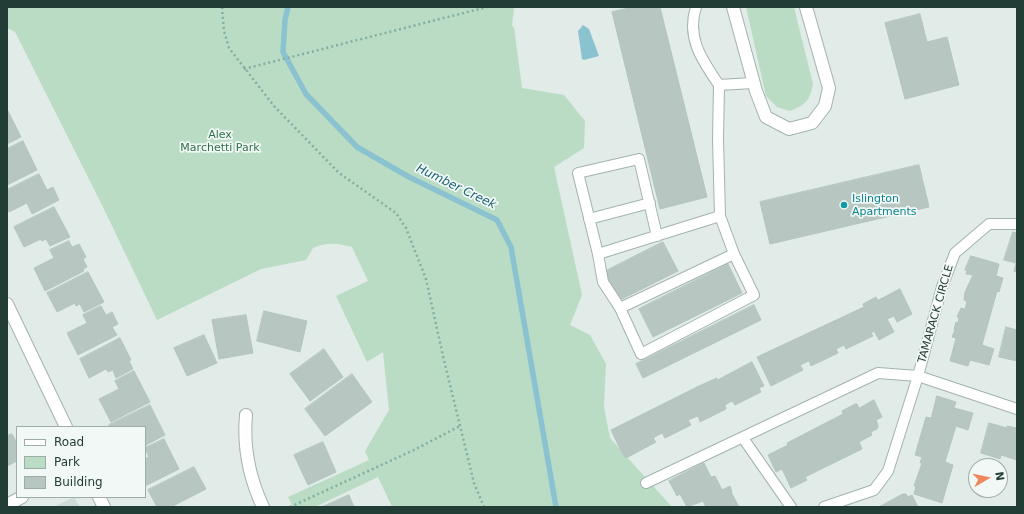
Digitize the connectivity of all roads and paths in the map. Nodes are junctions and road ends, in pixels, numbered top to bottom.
1 (222, 7) edge
2 (487, 7) edge
3 (696, 7) edge
4 (733, 7) edge
5 (806, 7) edge
6 (244, 69) junction
7 (753, 83) junction
8 (719, 85) junction
9 (650, 203) junction
10 (720, 216) junction
11 (589, 219) junction
12 (1017, 224) edge
13 (657, 236) junction
14 (598, 254) junction
15 (734, 254) junction
16 (7, 304) edge
17 (620, 308) junction
18 (918, 376) junction
19 (1017, 409) edge
20 (246, 415) dead end
21 (66, 426) edge
22 (460, 426) junction
23 (742, 438) junction
24 (646, 483) dead end
25 (20, 498) edge
26 (100, 498) edge
27 (7, 505) edge
28 (258, 505) edge
29 (104, 507) edge
30 (290, 507) edge
31 (484, 507) edge
32 (791, 507) edge
33 (824, 507) edge

1 - 6 path
2 - 6 path
3 - 8 lane
4 - 7 street
5 - 7 street
6 - 22 path
7 - 8 lane
8 - 10 lane
9 - 11 lane
9 - 11 lane
9 - 13 lane
10 - 13 lane
10 - 15 lane
11 - 14 lane
12 - 18 lane, TAMARACK CIRCLE
13 - 14 lane
14 - 17 lane
15 - 17 lane
15 - 17 lane
16 - 21 street
18 - 19 lane, TAMARACK CIRCLE
18 - 23 lane, TAMARACK CIRCLE
18 - 33 lane, TAMARACK CIRCLE
20 - 28 street
22 - 30 path
22 - 31 path
23 - 24 lane, TAMARACK CIRCLE
23 - 32 lane
25 - 27 street
26 - 29 street

